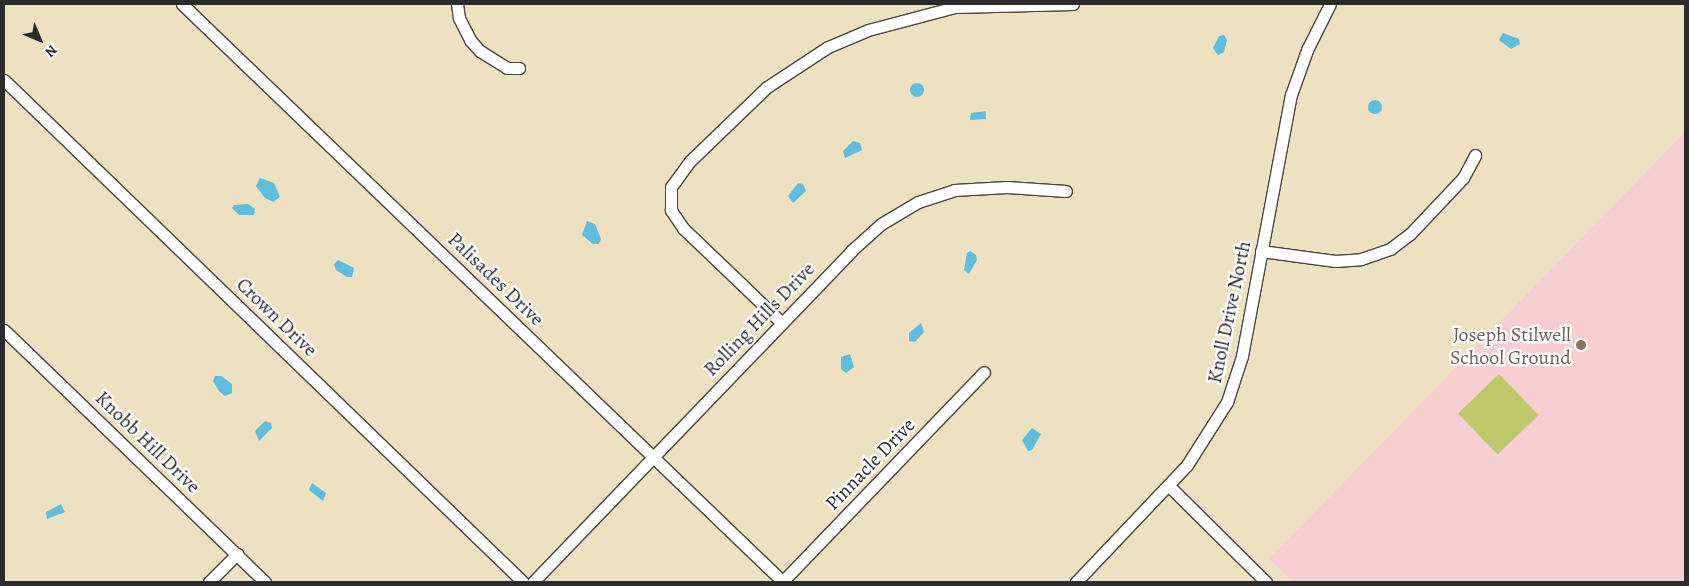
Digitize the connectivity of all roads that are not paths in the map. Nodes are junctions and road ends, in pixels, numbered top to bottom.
1 (457, 4) edge
2 (1073, 4) edge
3 (1330, 4) edge
4 (188, 6) edge
5 (520, 68) dead end
6 (4, 80) edge
7 (1476, 155) dead end
8 (1066, 191) dead end
9 (1261, 251) junction
10 (782, 323) junction
11 (4, 330) edge
12 (984, 372) dead end
13 (654, 457) junction
14 (1168, 485) junction
15 (237, 554) junction
16 (209, 582) edge
17 (265, 582) edge
18 (523, 582) edge
19 (533, 582) edge
20 (783, 582) edge
21 (1076, 582) edge
22 (1266, 582) edge

1 - 5 street
2 - 10 street
3 - 9 street, Knoll Drive North
4 - 13 street, Palisades Drive
6 - 18 street, Crown Drive
7 - 9 street
8 - 10 street, Rolling Hills Drive
9 - 14 street, Knoll Drive North
10 - 13 street, Rolling Hills Drive
11 - 15 street, Knobb Hill Drive
12 - 20 street, Pinnacle Drive
13 - 19 street, Rolling Hills Drive
13 - 20 street, Palisades Drive
14 - 21 street, Knoll Drive North
14 - 22 street
15 - 16 street
15 - 17 street, Knobb Hill Drive

